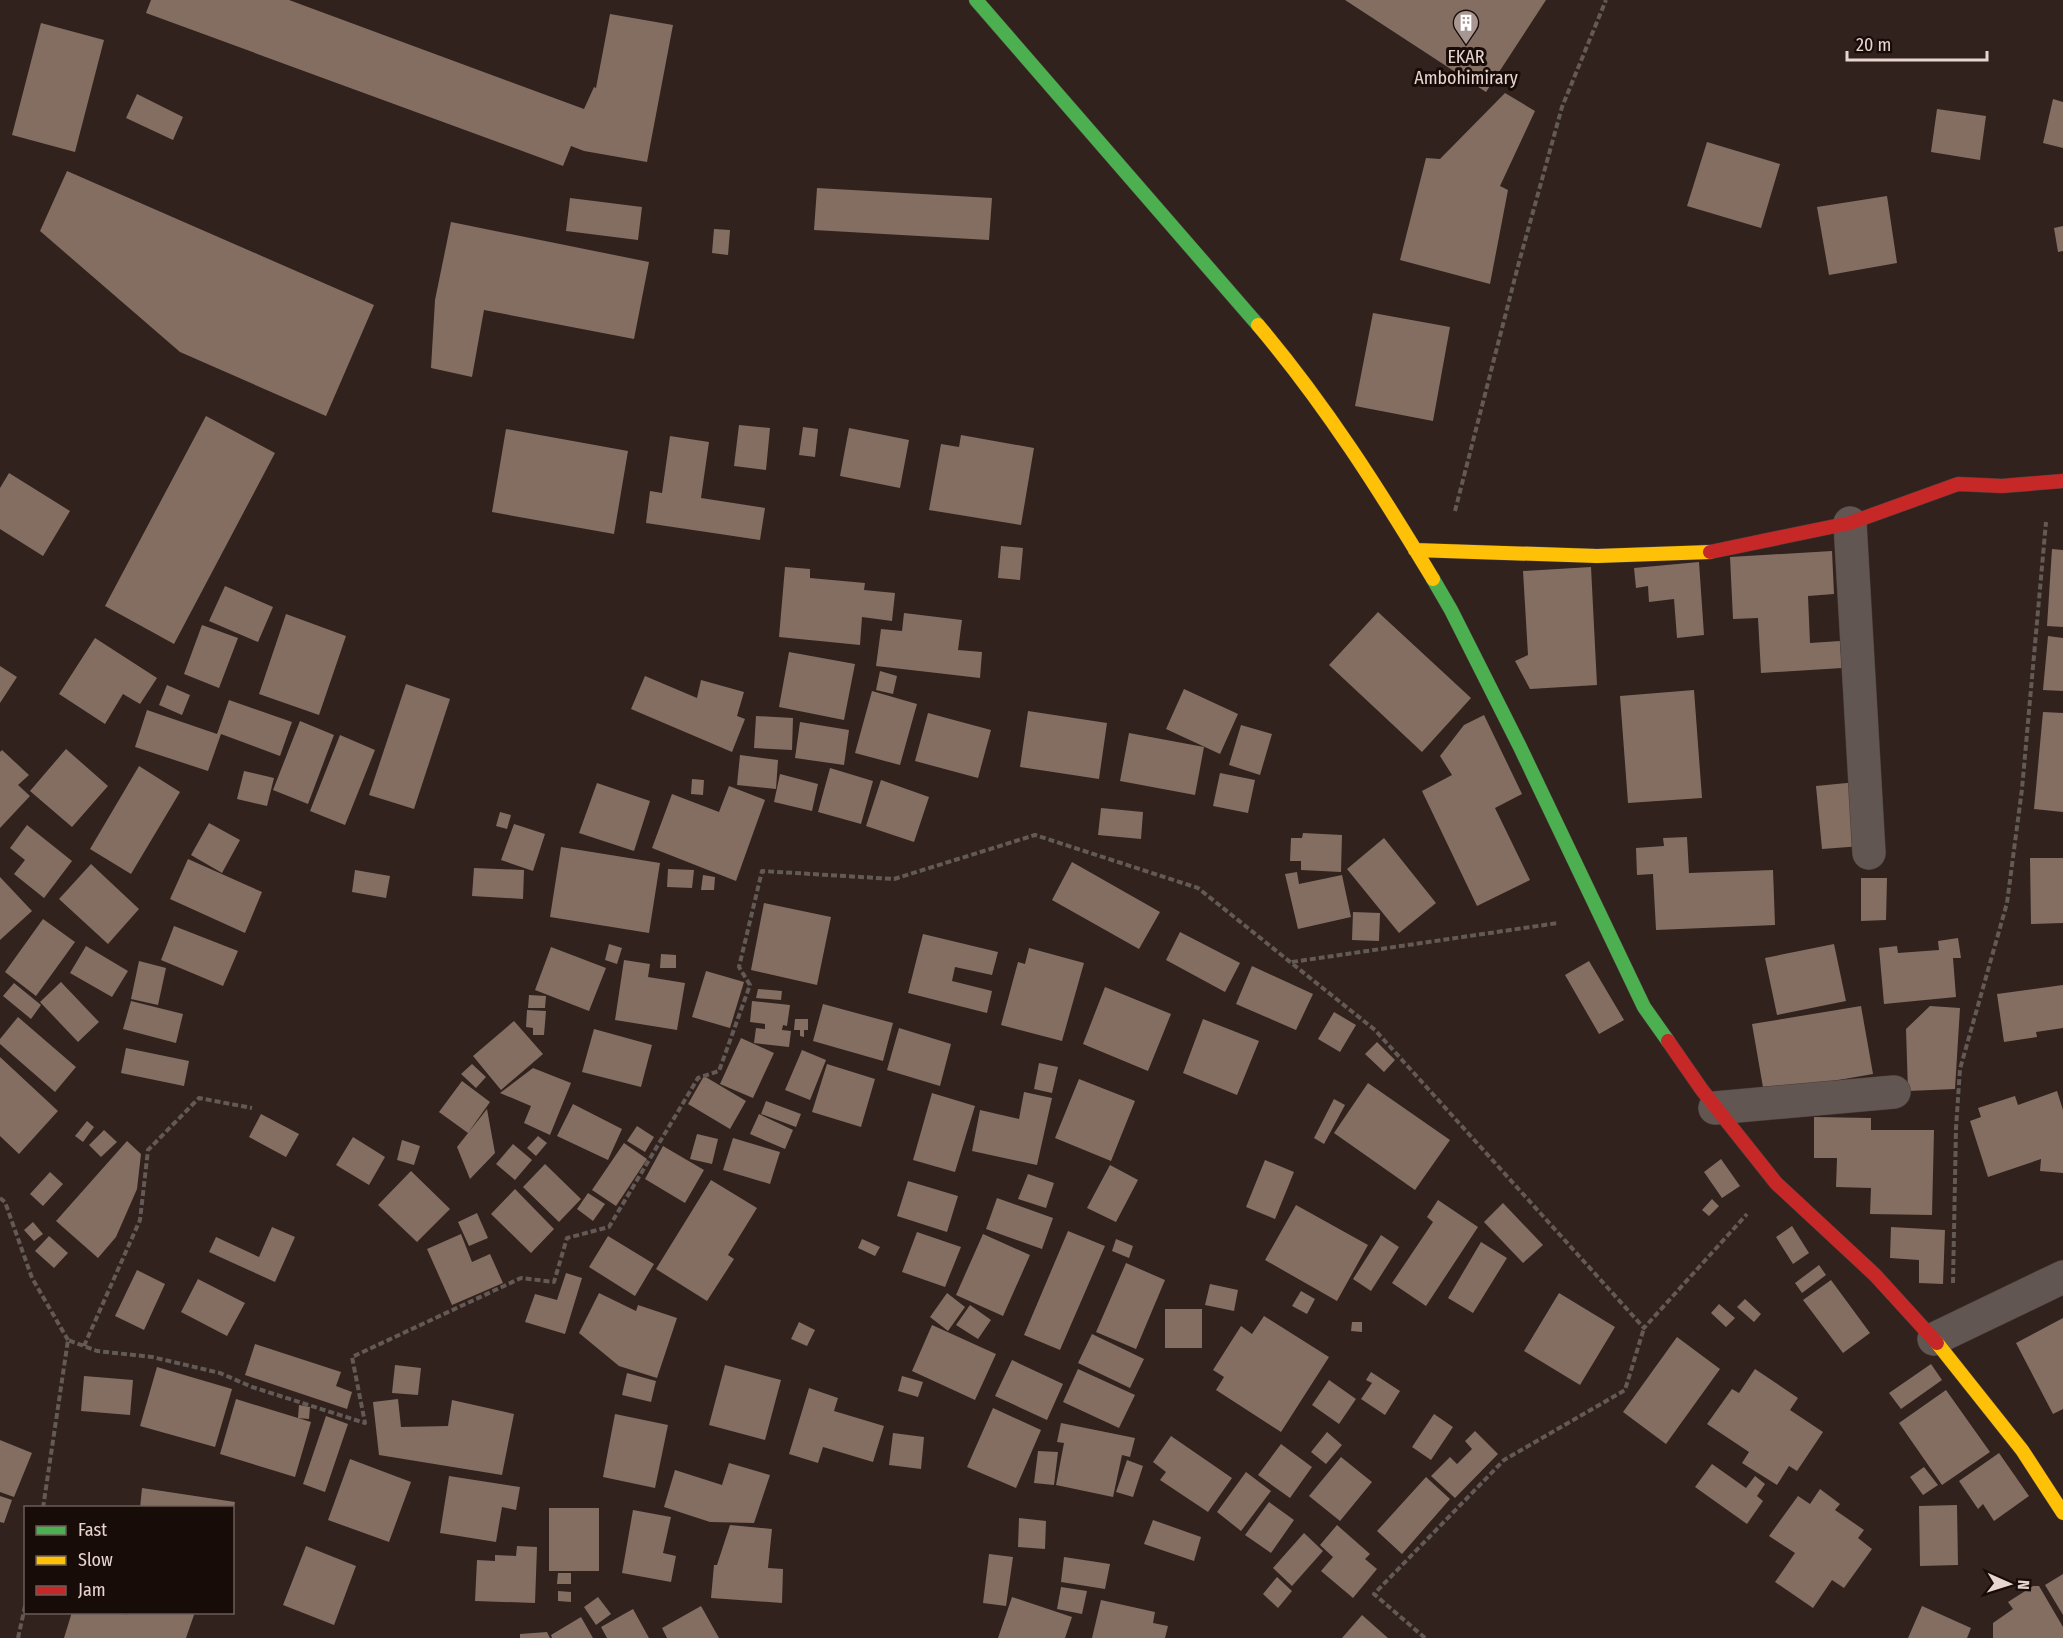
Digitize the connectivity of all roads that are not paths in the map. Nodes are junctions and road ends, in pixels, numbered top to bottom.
1 (976, 0) edge
2 (2056, 482) edge
3 (1850, 523) junction
4 (1415, 550) junction
5 (1869, 853) dead end
6 (1894, 1092) dead end
7 (1715, 1108) junction
8 (2063, 1277) edge
9 (1943, 1335) junction
10 (2063, 1513) edge

1 - 4 street
2 - 3 street
3 - 4 street
3 - 5 street
4 - 7 street
6 - 7 street
7 - 9 street
8 - 9 street
9 - 10 street

